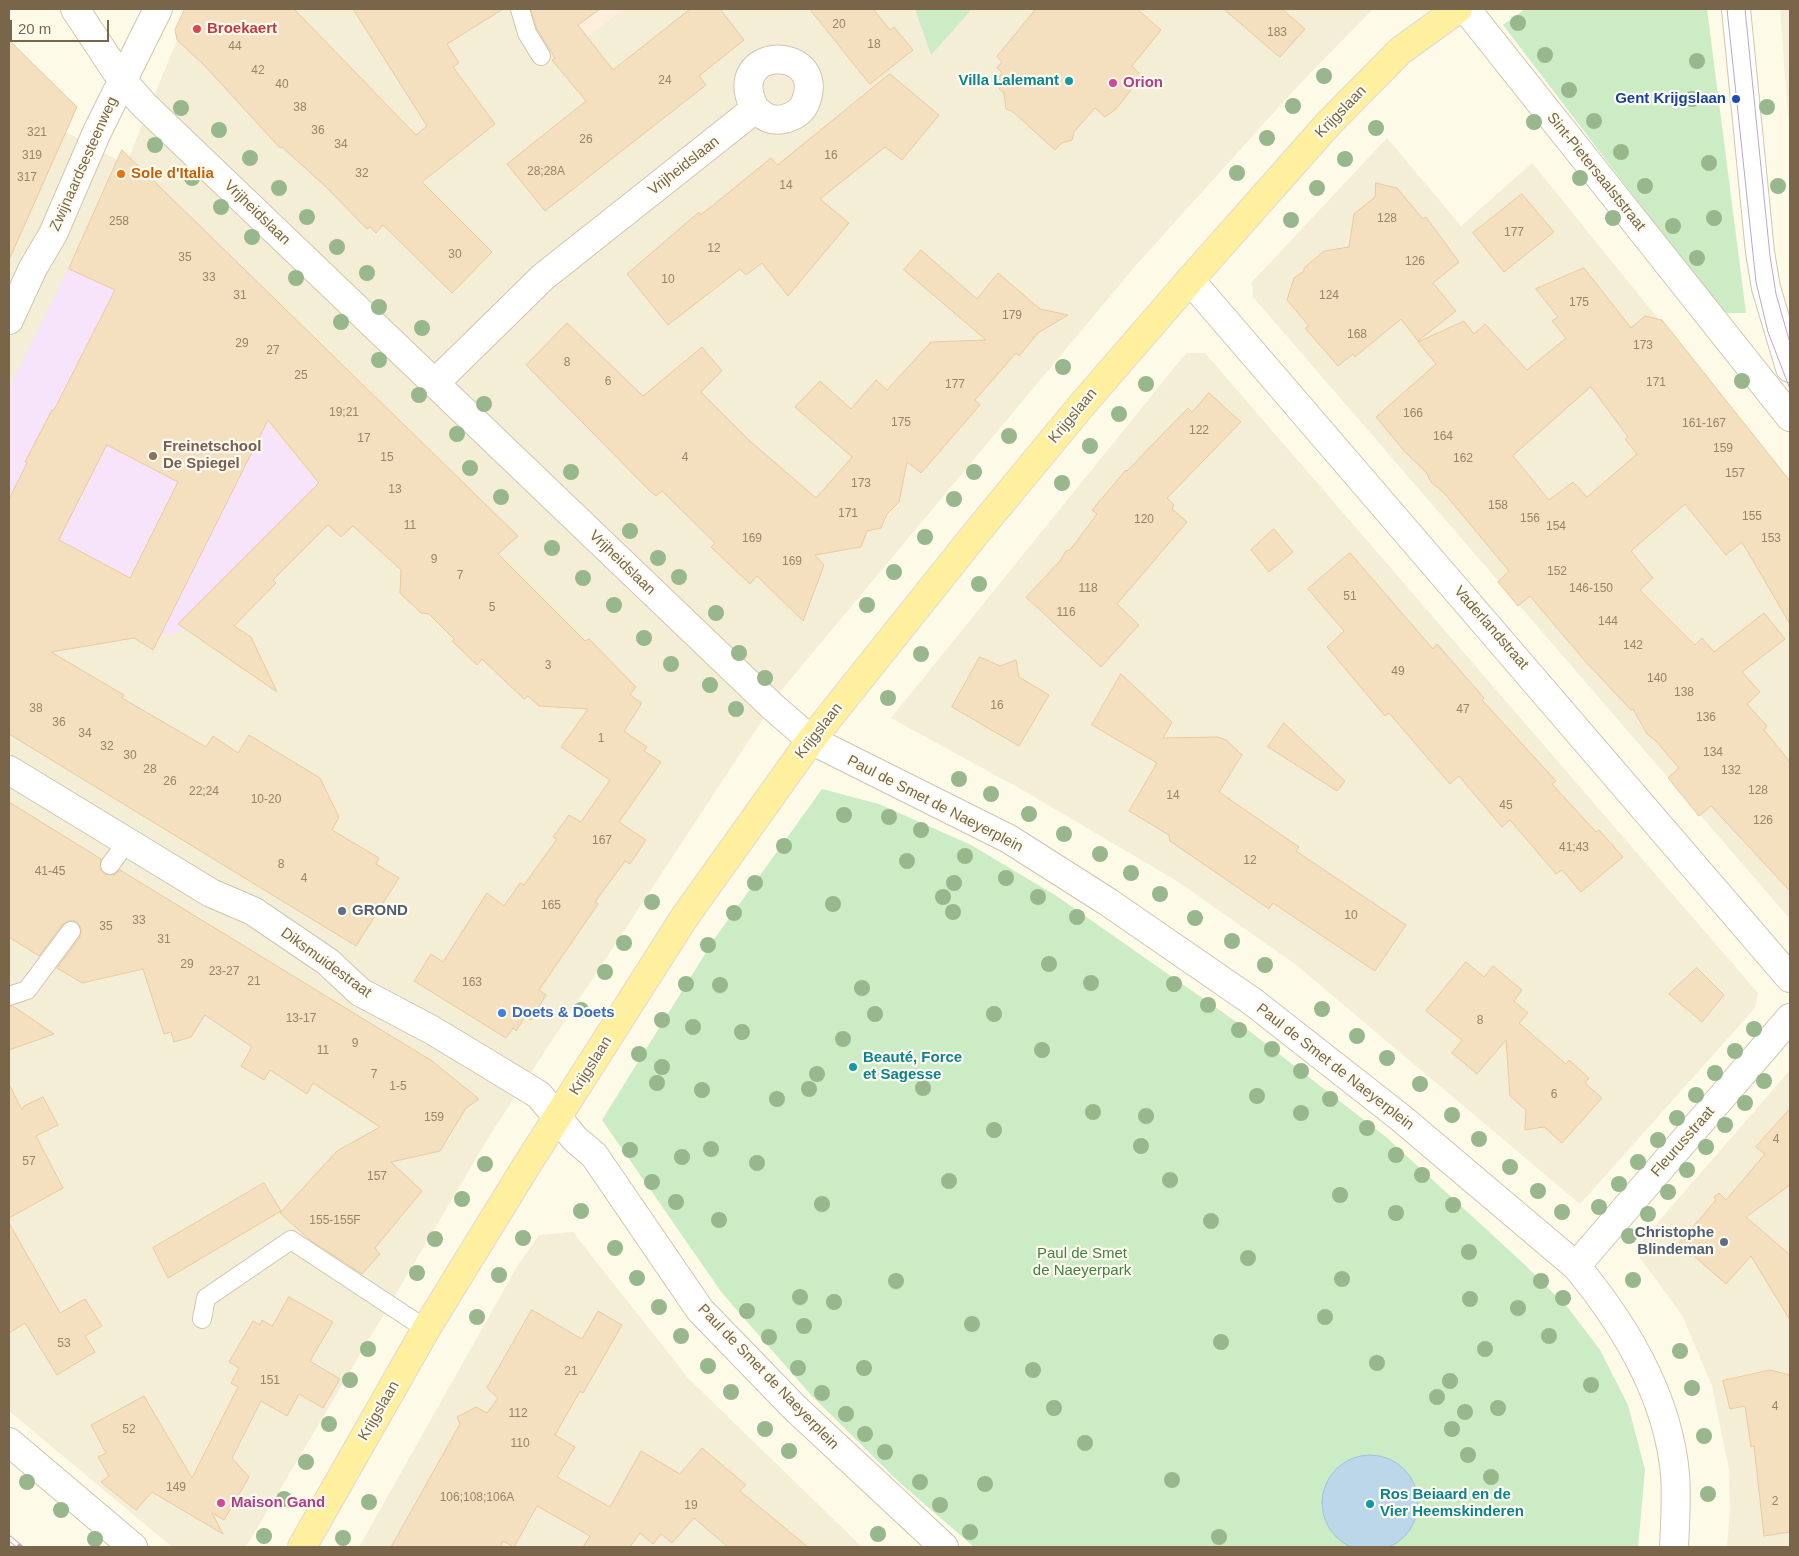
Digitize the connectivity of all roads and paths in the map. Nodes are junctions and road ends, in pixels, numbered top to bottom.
1 (75, 9) edge
2 (158, 9) edge
3 (520, 9) edge
4 (1458, 9) edge
5 (1466, 9) edge
6 (1736, 9) edge
7 (541, 56) dead end
8 (122, 80) junction
9 (755, 109) dead end
10 (1190, 280) junction
11 (9, 320) edge
12 (1775, 322) junction
13 (1726, 335) junction
14 (1790, 368) edge
15 (434, 383) junction
16 (1790, 417) edge
17 (811, 740) junction
18 (9, 770) edge
19 (126, 843) junction
20 (110, 864) dead end
21 (71, 931) dead end
22 (1790, 978) edge
23 (9, 996) edge
24 (1790, 1018) edge
25 (559, 1117) junction
26 (1576, 1266) junction
27 (202, 1319) dead end
28 (426, 1329) junction
29 (9, 1442) edge
30 (133, 1547) edge
31 (302, 1547) edge
32 (944, 1547) edge
33 (1674, 1547) edge

1 - 8 street, Vrijheidslaan
2 - 8 street, Zwijnaardsesteenweg
3 - 7 lane
4 - 10 main road, Krijgslaan
5 - 13 street, Sint-Pietersaalststraat
6 - 12 street
8 - 11 street, Zwijnaardsesteenweg
8 - 15 street, Vrijheidslaan
9 - 15 street, Vrijheidslaan
10 - 17 main road, Krijgslaan
10 - 22 street, Vaderlandstraat
12 - 13 street, Sint-Pietersaalststraat
12 - 14 street
13 - 16 street, Sint-Pietersaalststraat
15 - 17 street, Vrijheidslaan
17 - 25 main road, Krijgslaan
17 - 26 street, Paul de Smet de Naeyerplein
18 - 19 street, Diksmuidestraat
19 - 20 lane
19 - 25 street, Diksmuidestraat
21 - 23 lane
24 - 26 street, Fleurusstraat
25 - 28 main road, Krijgslaan
25 - 32 street, Paul de Smet de Naeyerplein
26 - 33 street, Paul de Smet de Naeyerplein
27 - 28 lane
28 - 31 main road, Krijgslaan
29 - 30 street

